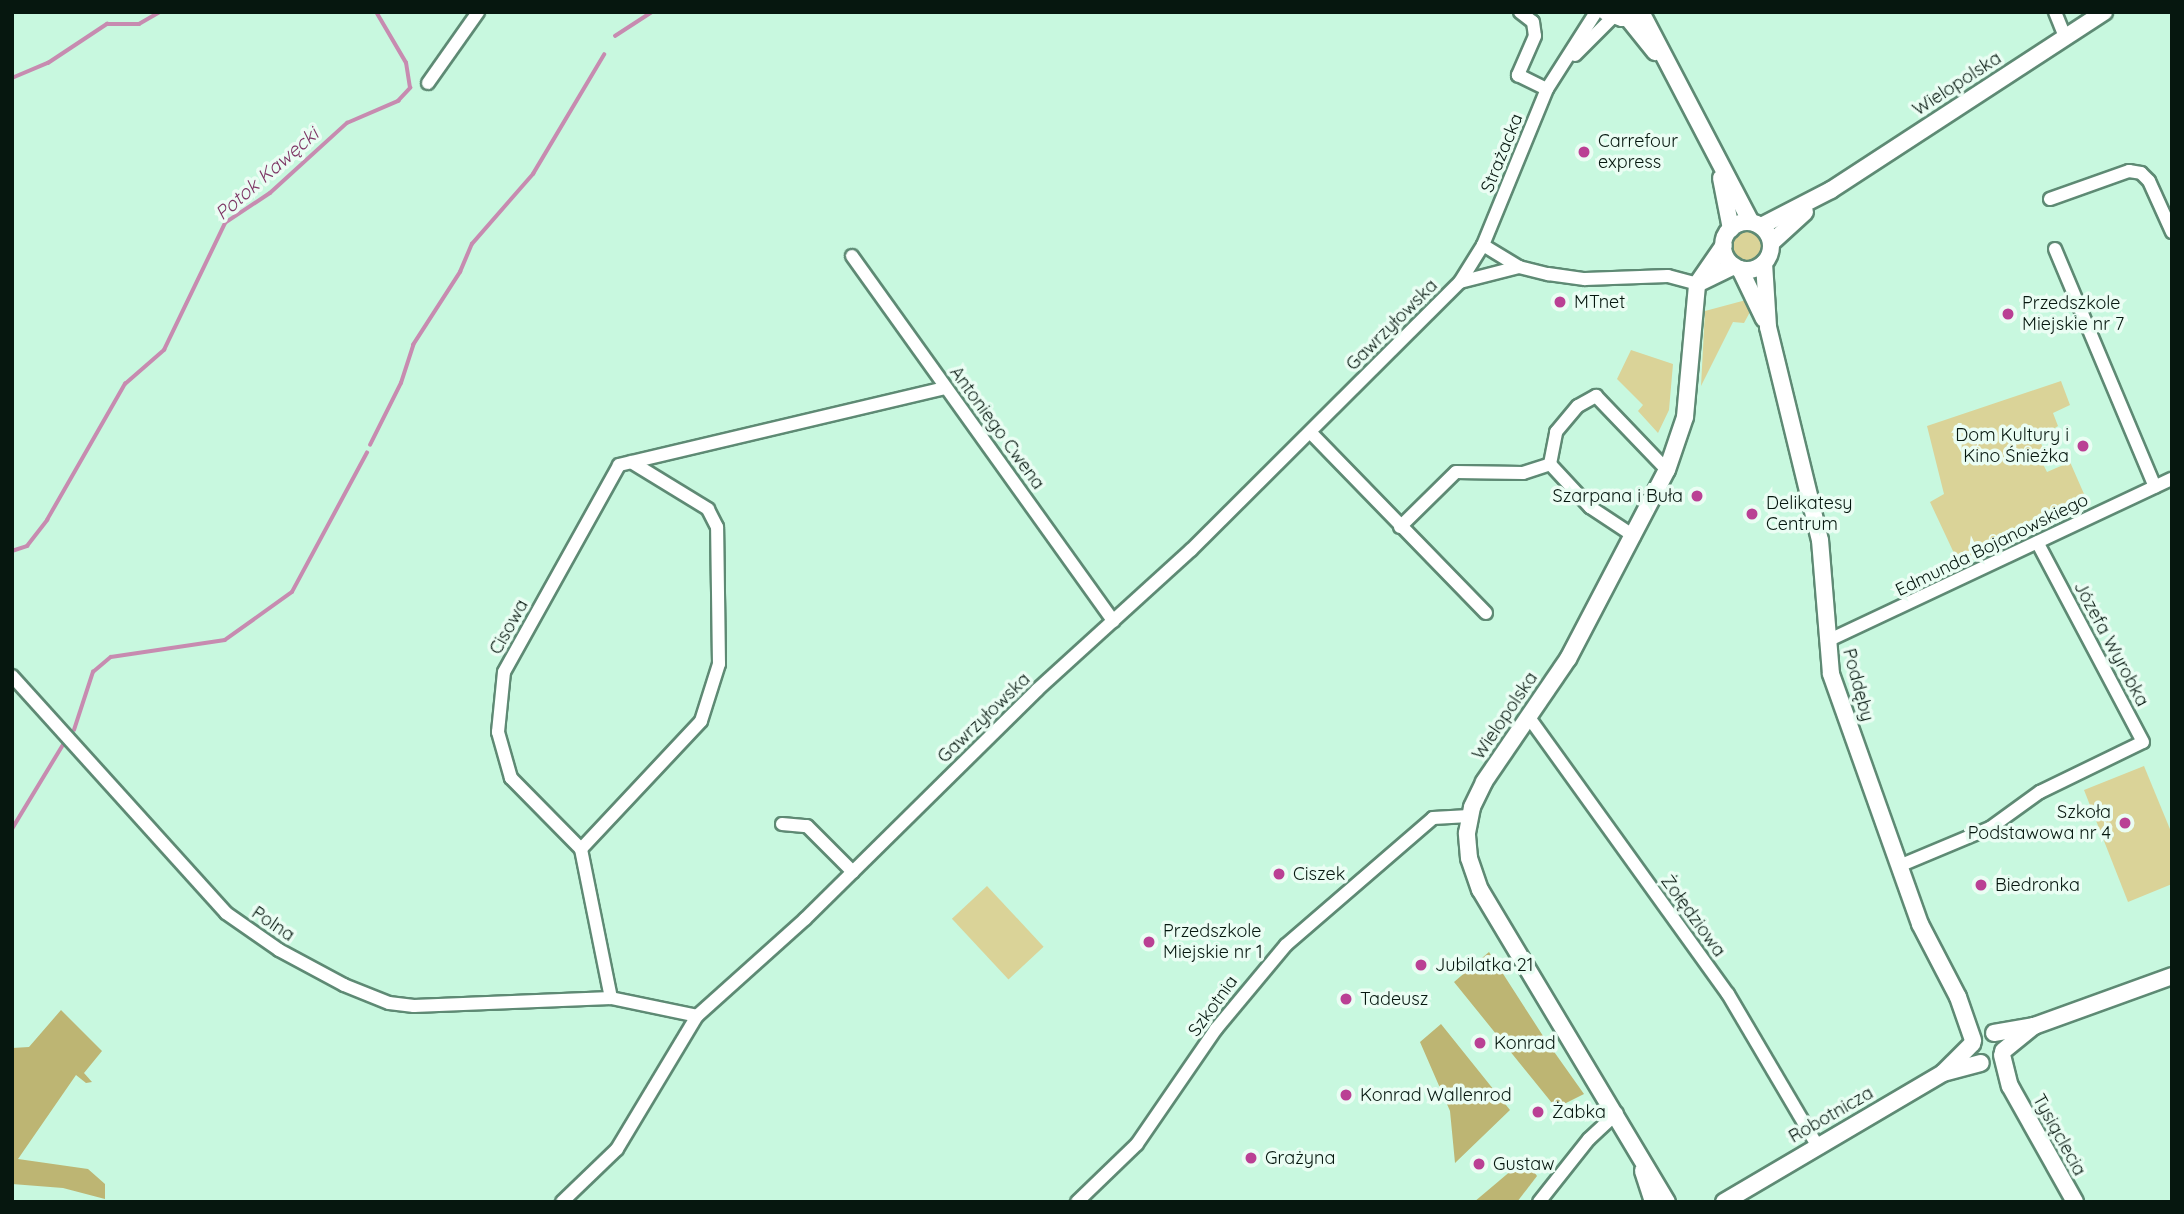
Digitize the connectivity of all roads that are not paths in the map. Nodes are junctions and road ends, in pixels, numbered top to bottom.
1 (478, 12) edge
2 (1520, 12) edge
3 (1596, 12) edge
4 (2055, 12) edge
5 (2104, 12) edge
6 (1624, 14) edge
7 (2065, 37) junction
8 (1556, 75) junction
9 (428, 83) dead end
10 (1547, 89) junction
11 (1719, 168) junction
12 (1831, 190) junction
13 (2050, 200) dead end
14 (1756, 224) junction
15 (1731, 229) junction
16 (2172, 232) edge
17 (1771, 243) junction
18 (1483, 245) junction
19 (1724, 245) junction
20 (2055, 249) dead end
21 (852, 256) dead end
22 (1764, 263) junction
23 (1519, 267) junction
24 (1737, 268) junction
25 (1460, 282) junction
26 (1697, 284) junction
27 (1768, 327) junction
28 (945, 388) junction
29 (1311, 433) junction
30 (631, 462) junction
31 (1550, 464) junction
32 (1667, 470) junction
33 (2166, 484) edge
34 (1400, 527) junction
35 (1634, 536) junction
36 (2038, 542) junction
37 (1486, 613) dead end
38 (1113, 621) junction
39 (1827, 641) junction
40 (12, 676) edge
41 (1528, 716) junction
42 (1469, 816) junction
43 (782, 824) dead end
44 (581, 849) junction
45 (1899, 866) junction
46 (853, 872) junction
47 (2172, 976) edge
48 (611, 998) junction
49 (697, 1016) junction
50 (2034, 1026) junction
51 (1981, 1037) junction
52 (2003, 1053) junction
53 (1982, 1064) junction
54 (1943, 1073) junction
55 (2010, 1086) junction
56 (1617, 1114) junction
57 (1817, 1145) junction
58 (1637, 1152) junction
59 (1738, 1191) junction
60 (562, 1202) edge
61 (1077, 1202) edge
62 (1538, 1202) edge
63 (1653, 1202) edge
64 (1667, 1202) edge
65 (1710, 1202) edge
66 (1724, 1202) edge
67 (2075, 1202) edge

1 - 9 street
2 - 10 street
3 - 8 street, Strażacka
4 - 7 street
5 - 7 street, Wielopolska
6 - 8 street, Strażacka
6 - 11 street
7 - 12 street, Wielopolska
8 - 10 street, Strażacka
10 - 18 street, Strażacka
11 - 14 street
11 - 15 street
12 - 14 street, Wielopolska
12 - 17 street, Wielopolska
13 - 16 street
14 - 15 street
14 - 17 street
15 - 19 street
17 - 22 street
18 - 23 street, Gawrzyłowska
18 - 25 street, Gawrzyłowska
19 - 24 street
19 - 26 street, Wielopolska
20 - 33 street
21 - 28 street, Antoniego Cwena
22 - 24 street
22 - 27 street, Poddęby
23 - 25 street, Gawrzyłowska
23 - 26 street, Gawrzyłowska
24 - 26 street
24 - 27 street, Poddęby
25 - 29 street, Gawrzyłowska
26 - 32 street, Wielopolska
27 - 39 street, Poddęby
28 - 30 street
28 - 38 street, Antoniego Cwena
29 - 34 street
29 - 38 street, Gawrzyłowska
30 - 44 street, Cisowa
30 - 44 street
31 - 32 street
31 - 34 street
31 - 35 street
32 - 35 street, Wielopolska
33 - 36 street, Edmunda Bojanowskiego
34 - 37 street
35 - 41 street, Wielopolska
36 - 39 street, Edmunda Bojanowskiego
36 - 45 street, Józefa Wyrobka
38 - 46 street, Gawrzyłowska
39 - 45 street, Poddęby
40 - 48 street, Polna
41 - 42 street, Wielopolska
41 - 57 street, Żołędziowa
42 - 56 street, Wielopolska
42 - 61 street, Szkotnia
43 - 46 street
44 - 48 street
45 - 51 street, Poddęby
46 - 49 street, Gawrzyłowska
47 - 50 street
48 - 49 street, Polna
49 - 60 street, Gawrzyłowska
50 - 51 street
50 - 52 street
51 - 52 street, Tysiąclecia
51 - 53 street
51 - 54 street, Robotnicza
52 - 53 street, Robotnicza
52 - 55 street, Tysiąclecia
53 - 54 street, Robotnicza
53 - 55 street, Tysiąclecia
54 - 57 street, Robotnicza
55 - 67 street, Tysiąclecia
56 - 58 street, Wielopolska
56 - 62 street
57 - 59 street, Robotnicza
58 - 63 street, Wielopolska
58 - 64 street, Wielopolska
59 - 65 street, Robotnicza
59 - 66 street, Robotnicza

